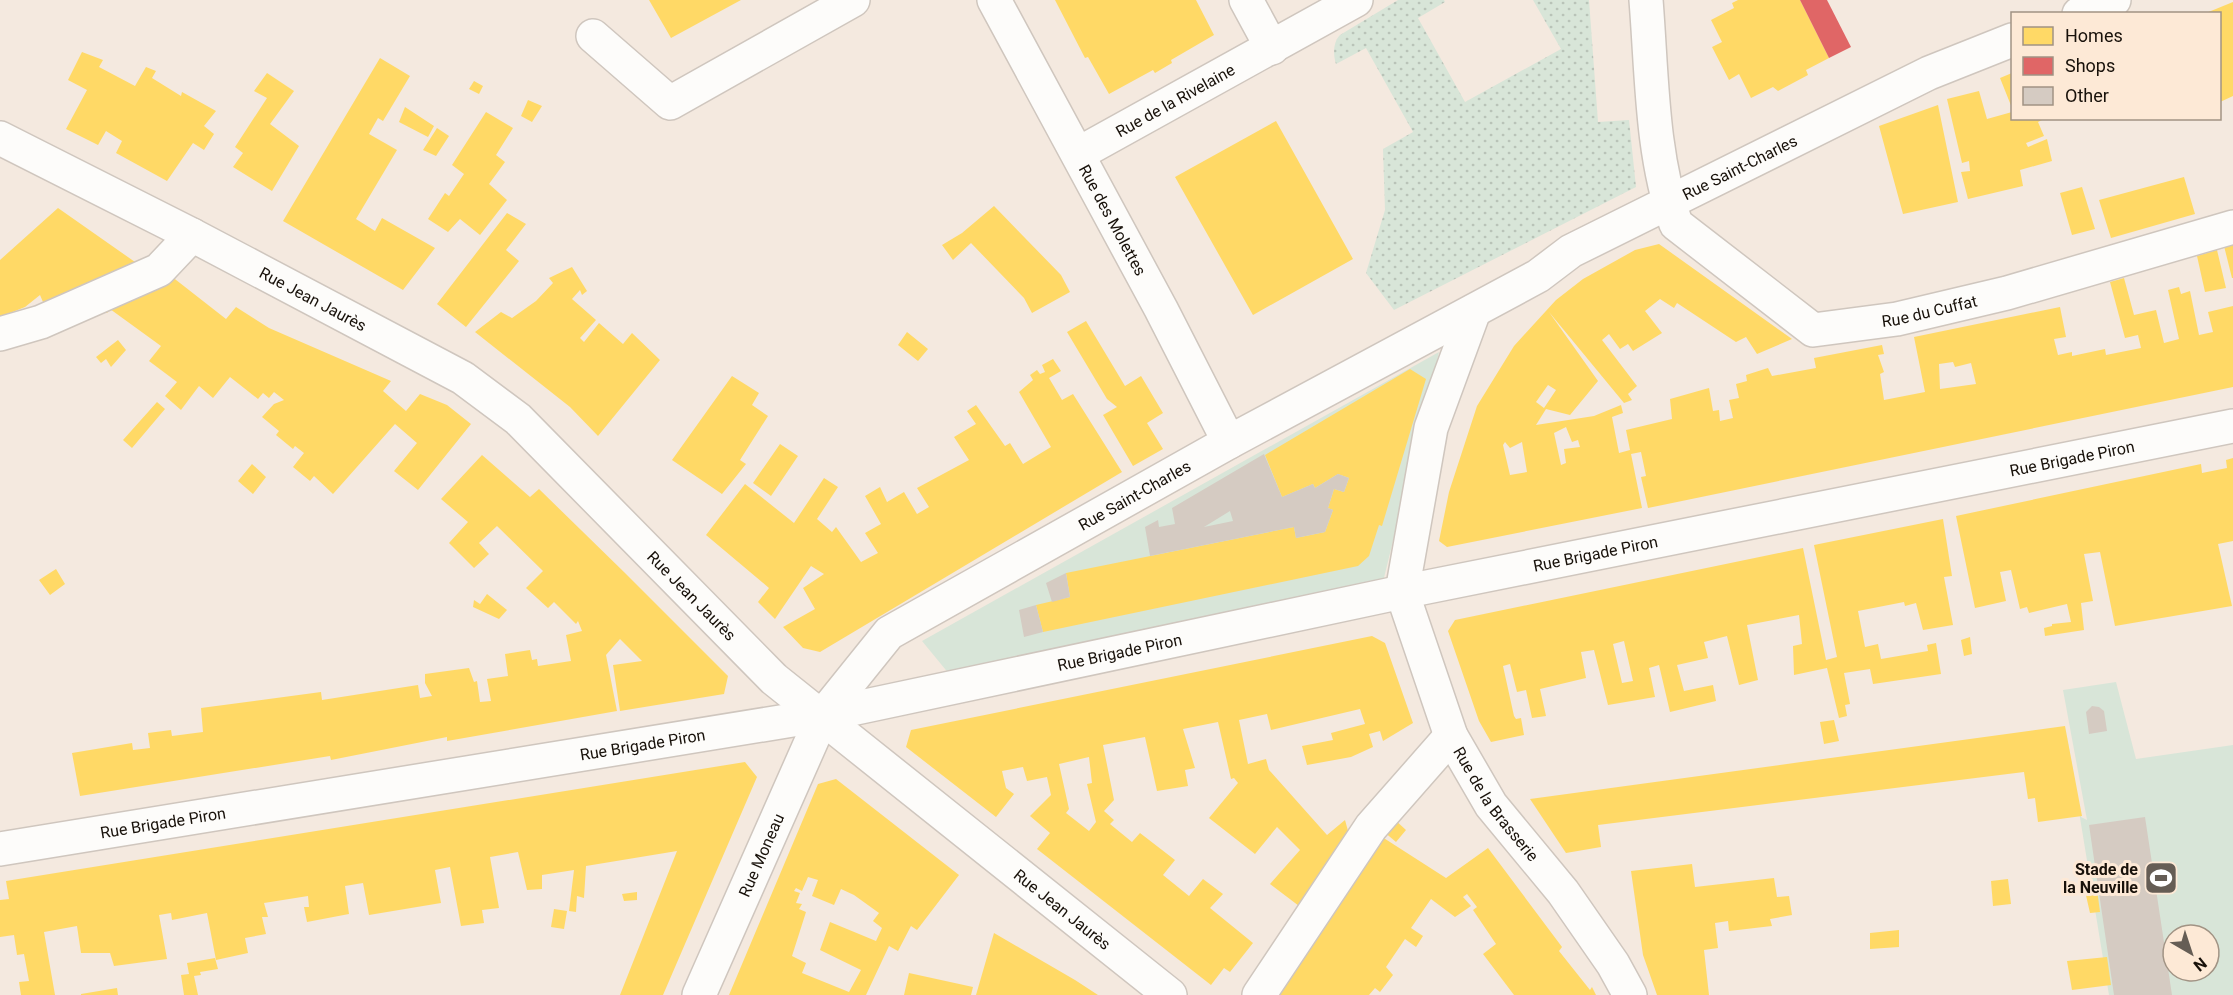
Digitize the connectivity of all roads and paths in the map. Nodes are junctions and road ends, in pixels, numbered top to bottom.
1 (854, 0) edge
2 (994, 0) edge
3 (1246, 0) edge
4 (1356, 0) edge
5 (1646, 0) edge
6 (2114, 0) edge
7 (2084, 12) edge
8 (593, 36) dead end
9 (2011, 41) edge
10 (1272, 48) junction
11 (0, 138) edge
12 (1078, 154) junction
13 (1668, 201) junction
14 (2233, 227) edge
15 (192, 236) junction
16 (1474, 310) junction
17 (0, 334) edge
18 (2233, 426) edge
19 (1229, 442) junction
20 (1402, 592) junction
21 (823, 715) junction
22 (1451, 736) junction
23 (0, 849) edge
24 (699, 995) edge
25 (1170, 995) edge
26 (1259, 995) edge
27 (1630, 995) edge

1 - 8 street
2 - 12 street, Rue des Molettes
3 - 10 street
4 - 10 street, Rue de la Rivelaine
5 - 13 street
6 - 7 street
9 - 13 street, Rue Saint-Charles
10 - 12 street, Rue de la Rivelaine
11 - 15 street, Rue Jean Jaurès
12 - 19 street, Rue des Molettes
13 - 14 street, Rue du Cuffat
13 - 16 street, Rue Saint-Charles
15 - 17 street
15 - 21 street, Rue Jean Jaurès
16 - 19 street, Rue Saint-Charles
16 - 20 street
18 - 20 street, Rue Brigade Piron
19 - 21 street, Rue Saint-Charles
20 - 21 street, Rue Brigade Piron
20 - 22 street, Rue de la Brasserie
21 - 23 street, Rue Brigade Piron
21 - 24 street, Rue Moneau
21 - 25 street, Rue Jean Jaurès
22 - 26 street
22 - 27 street, Rue de la Brasserie

